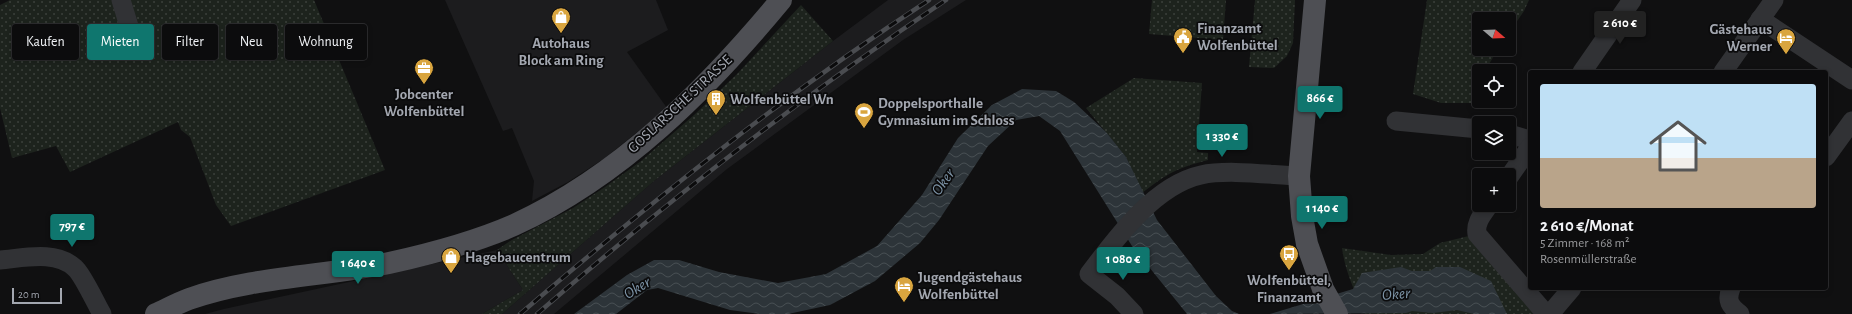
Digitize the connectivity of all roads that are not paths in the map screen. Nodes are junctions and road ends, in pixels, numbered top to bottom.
1 (121, 0) edge
2 (781, 0) edge
3 (1315, 0) edge
4 (1632, 0) edge
5 (1766, 6) edge
6 (128, 24) edge
7 (1583, 70) edge
8 (1724, 70) edge
9 (1852, 80) edge
10 (1396, 121) dead end
11 (1852, 121) edge
12 (1472, 128) edge
13 (1516, 136) edge
14 (1528, 139) edge
15 (1528, 150) edge
16 (1828, 154) edge
17 (1515, 168) edge
18 (1299, 176) junction
19 (1485, 212) edge
20 (0, 260) edge
21 (1570, 290) edge
22 (1730, 290) edge
23 (102, 314) edge
24 (156, 314) edge
25 (1134, 314) edge
26 (1337, 314) edge
27 (1546, 314) edge
28 (1550, 314) edge
29 (1740, 314) edge

1 - 6 street
2 - 24 main road, GOSLARSCHE STRASSE
3 - 18 main road
4 - 7 street
5 - 8 street
5 - 9 street
10 - 12 street
11 - 16 street
13 - 14 street
15 - 17 street
18 - 25 street
18 - 26 main road
19 - 27 street
20 - 23 street
21 - 28 street
22 - 29 street

